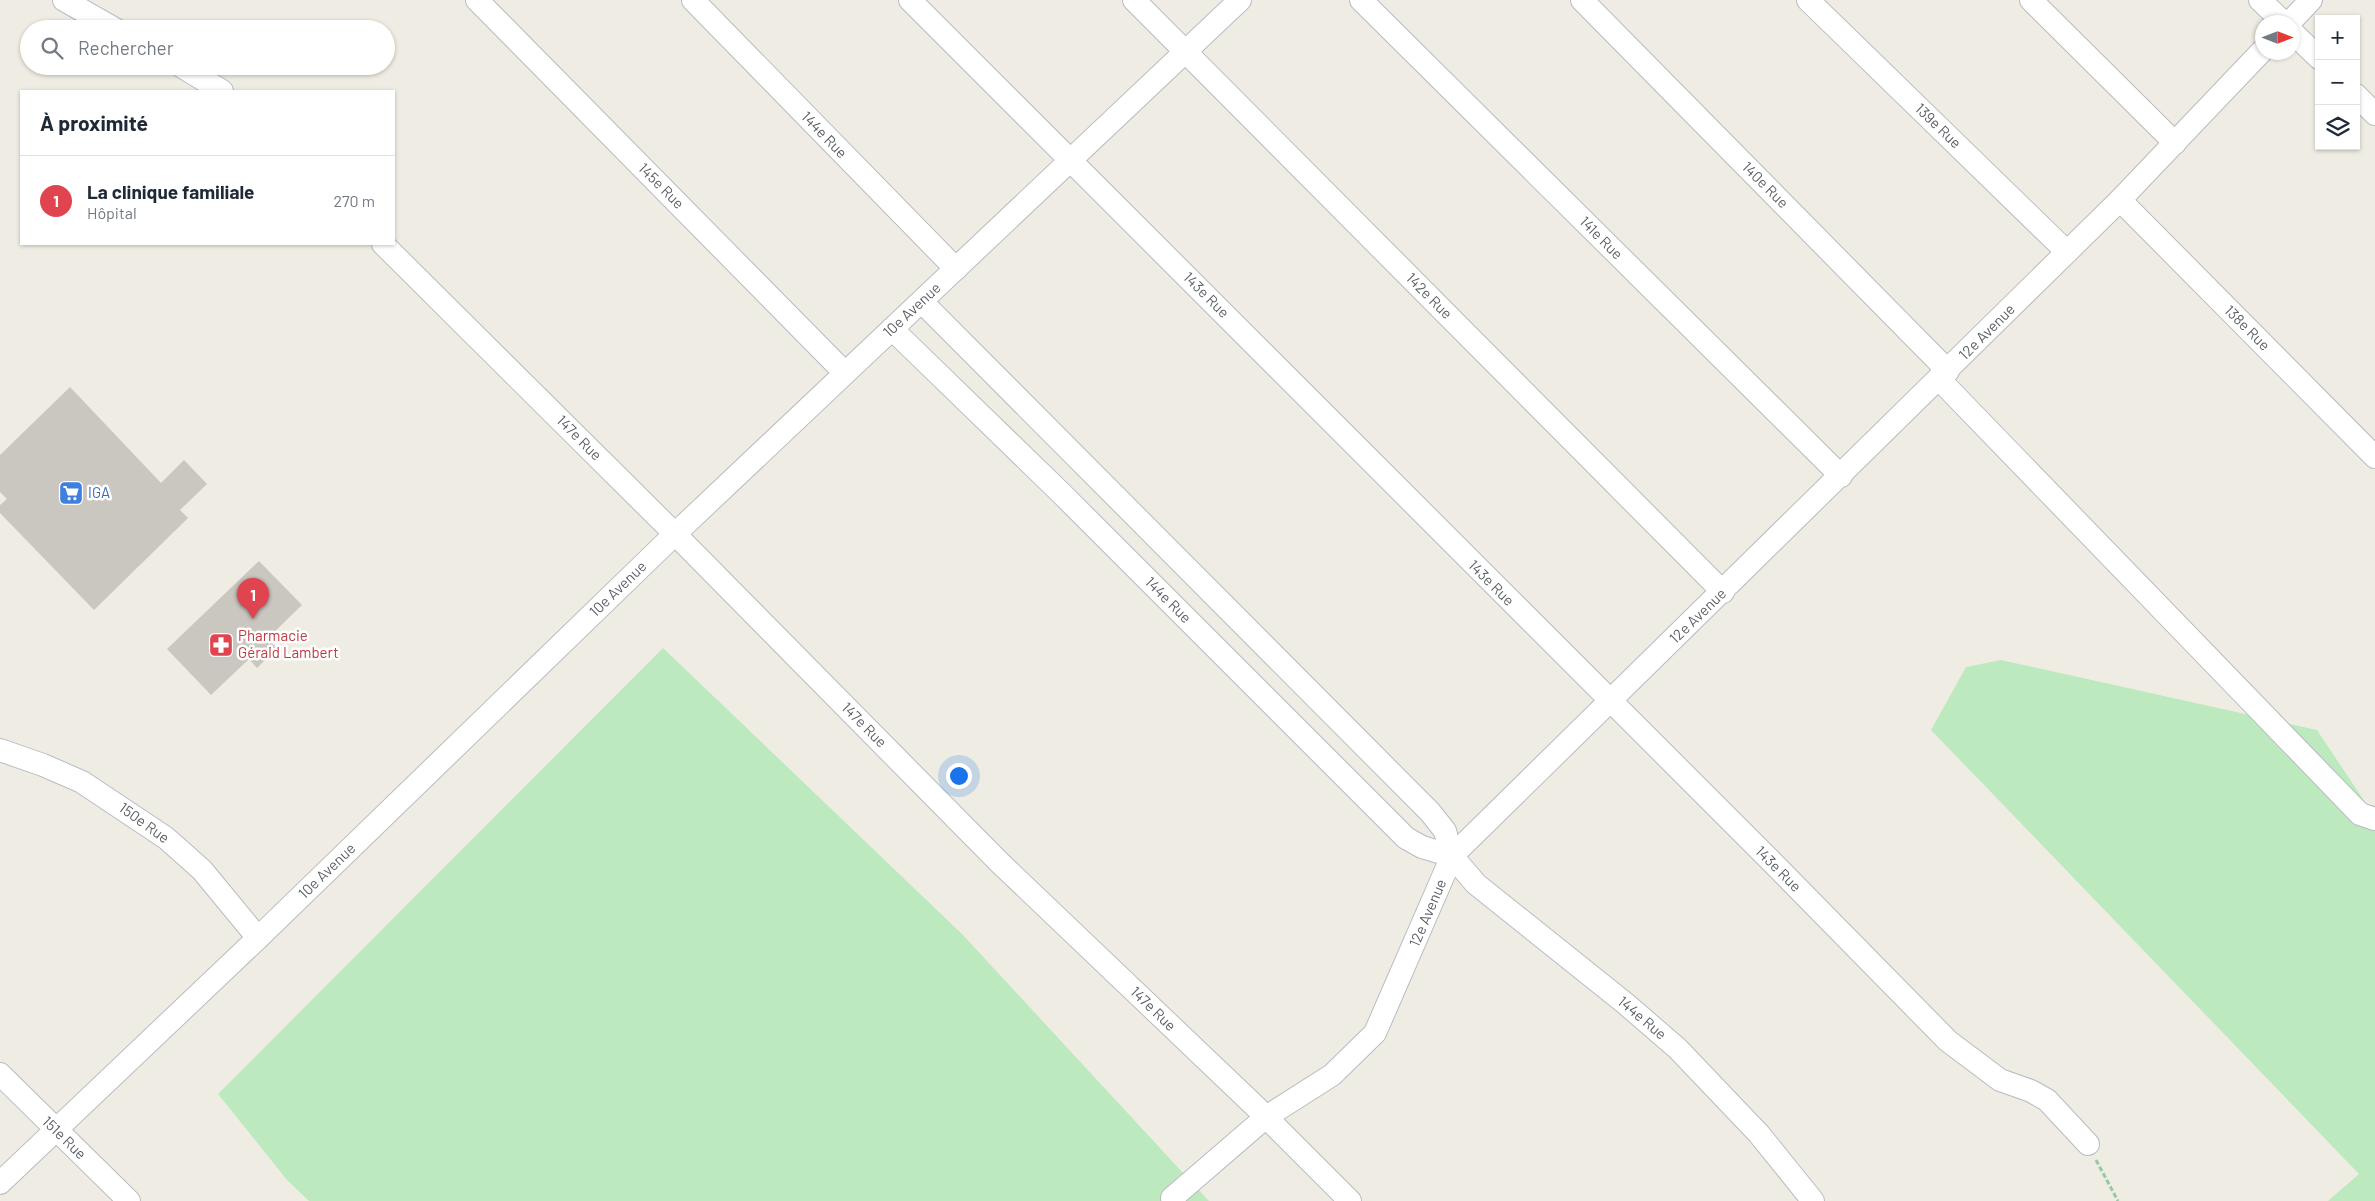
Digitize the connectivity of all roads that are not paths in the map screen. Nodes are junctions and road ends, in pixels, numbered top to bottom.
1 (64, 0) edge
2 (477, 0) edge
3 (693, 0) edge
4 (910, 0) edge
5 (1134, 0) edge
6 (1240, 0) edge
7 (1361, 0) edge
8 (1582, 0) edge
9 (1808, 0) edge
10 (2032, 0) edge
11 (2260, 0) edge
12 (2311, 0) edge
13 (2276, 15) edge
14 (2297, 15) edge
15 (99, 20) edge
16 (2300, 40) edge
17 (1185, 51) junction
18 (2315, 54) edge
19 (2255, 58) edge
20 (196, 75) edge
21 (220, 90) edge
22 (2360, 99) edge
23 (2375, 114) edge
24 (2175, 143) junction
25 (1070, 159) junction
26 (2120, 200) junction
27 (384, 245) edge
28 (2067, 252) junction
29 (956, 269) junction
30 (922, 302) junction
31 (892, 329) junction
32 (845, 373) junction
33 (1944, 375) junction
34 (2375, 456) edge
35 (1841, 476) junction
36 (676, 534) junction
37 (1723, 592) junction
38 (1608, 700) junction
39 (0, 750) edge
40 (2375, 819) edge
41 (1452, 856) junction
42 (258, 938) junction
43 (0, 1074) edge
44 (1266, 1117) junction
45 (56, 1129) junction
46 (2088, 1144) road end
47 (0, 1183) edge
48 (1172, 1198) dead end
49 (129, 1201) edge
50 (1350, 1201) edge
51 (1813, 1201) edge

1 - 15 street
2 - 32 street, 145e Rue
3 - 29 street, 144e Rue
4 - 25 street, 143e Rue
5 - 17 street, 142e Rue
6 - 17 street, 10e Avenue
7 - 35 street, 141e Rue
8 - 33 street, 140e Rue
9 - 28 street, 139e Rue
10 - 24 street
11 - 13 street
12 - 14 street
16 - 18 street
17 - 25 street, 10e Avenue
17 - 37 street, 142e Rue
19 - 24 street, 12e Avenue
20 - 21 street
22 - 23 street
24 - 26 street, 12e Avenue
25 - 29 street, 10e Avenue
25 - 38 street, 143e Rue
26 - 28 street, 12e Avenue
26 - 34 street, 138e Rue
27 - 36 street, 147e Rue
28 - 33 street, 12e Avenue
29 - 30 street, 10e Avenue
30 - 31 street, 10e Avenue
30 - 41 street, 144e Rue
31 - 32 street, 10e Avenue
31 - 41 street, 144e Rue
32 - 36 street, 10e Avenue
33 - 35 street, 12e Avenue
33 - 40 street, 140e Rue
35 - 37 street, 12e Avenue
36 - 42 street, 10e Avenue
36 - 44 street, 147e Rue
37 - 38 street, 12e Avenue
38 - 41 street, 12e Avenue
38 - 46 street, 143e Rue
39 - 42 street, 150e Rue
41 - 44 street, 12e Avenue
41 - 51 street, 144e Rue
42 - 45 street, 10e Avenue
43 - 45 street, 151e Rue
44 - 48 street, 12e Avenue
44 - 50 street, 147e Rue
45 - 47 street, 10e Avenue
45 - 49 street, 151e Rue

